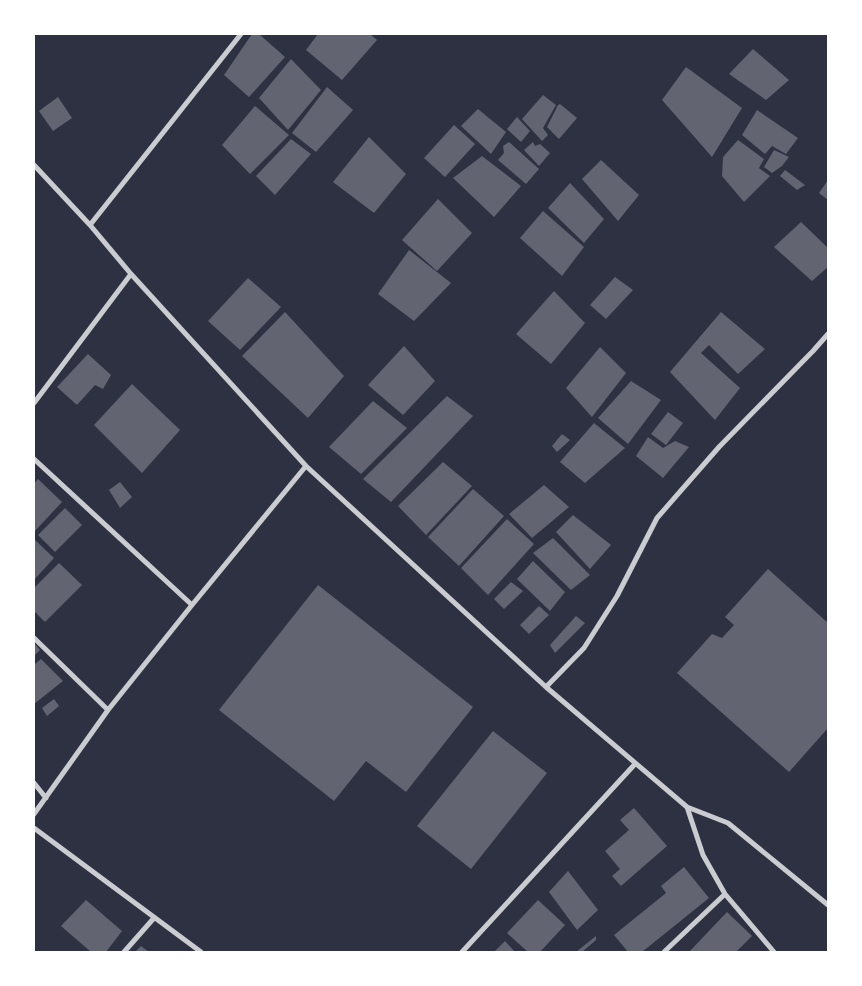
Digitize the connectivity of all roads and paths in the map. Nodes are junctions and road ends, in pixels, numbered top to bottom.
1 (241, 34) edge
2 (34, 165) edge
3 (90, 225) junction
4 (131, 274) junction
5 (828, 334) edge
6 (34, 403) edge
7 (34, 459) edge
8 (306, 466) junction
9 (192, 604) junction
10 (34, 638) edge
11 (546, 688) junction
12 (108, 710) junction
13 (635, 764) junction
14 (34, 783) edge
15 (46, 798) junction
16 (687, 807) junction
17 (34, 814) edge
18 (34, 828) edge
19 (725, 894) junction
20 (828, 905) edge
21 (154, 918) junction
22 (124, 952) edge
23 (200, 952) edge
24 (462, 952) edge
25 (664, 952) edge
26 (774, 952) edge

1 - 3 street
2 - 3 street
3 - 4 street
4 - 6 street
4 - 8 street
5 - 11 street
7 - 9 street
8 - 9 street
8 - 11 street
9 - 12 street
10 - 12 street
11 - 13 street
12 - 15 street
13 - 16 street
13 - 24 street
14 - 15 street
15 - 17 street
16 - 19 street
16 - 20 street
18 - 21 street
19 - 25 street
19 - 26 street
21 - 22 street
21 - 23 street

